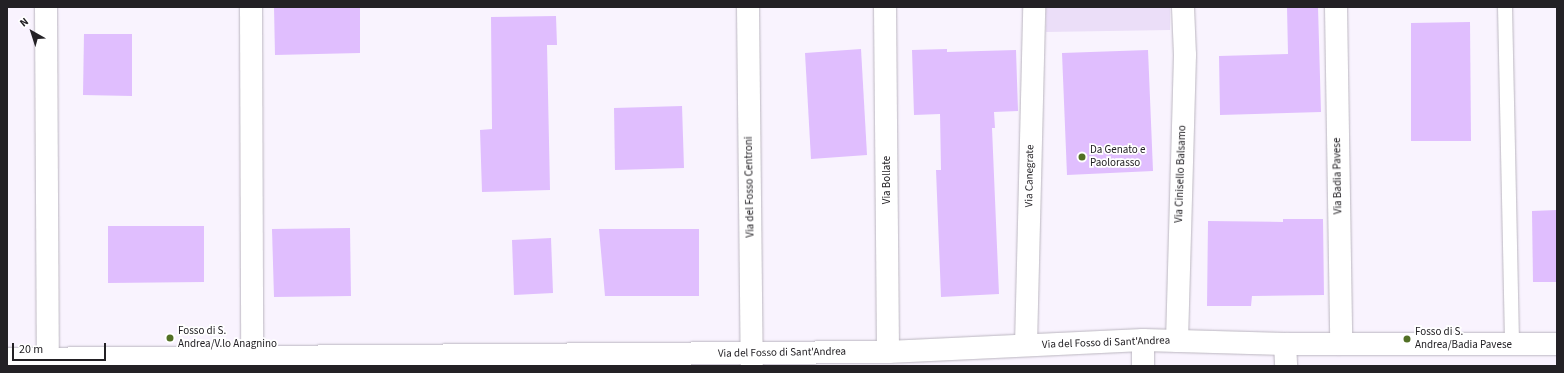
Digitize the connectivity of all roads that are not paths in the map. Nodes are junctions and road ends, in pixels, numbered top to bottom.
1 (46, 7) edge
2 (250, 7) edge
3 (748, 7) edge
4 (885, 7) edge
5 (1034, 7) edge
6 (1183, 7) edge
7 (1336, 7) edge
8 (1505, 7) edge
9 (1143, 340) junction
10 (1177, 341) junction
11 (1285, 344) junction
12 (1341, 344) junction
13 (1512, 344) junction
14 (1557, 344) edge
15 (1026, 345) junction
16 (888, 352) junction
17 (252, 358) junction
18 (7, 359) edge
19 (600, 360) edge
20 (752, 360) edge
21 (42, 361) edge
22 (1143, 366) edge
23 (1286, 366) edge

1 - 21 street
2 - 17 street
3 - 20 street, Via del Fosso Centroni
4 - 16 street, Via Bollate
5 - 15 street, Via Canegrate
6 - 10 street, Via Cinisello Balsamo
7 - 12 street, Via Badia Pavese
8 - 13 lane
9 - 10 street, Via del Fosso di Sant'Andrea
9 - 15 street, Via del Fosso di Sant'Andrea
9 - 22 street
10 - 11 street, Via del Fosso di Sant'Andrea
11 - 12 street, Via del Fosso di Sant'Andrea
11 - 23 street
12 - 13 street, Via del Fosso di Sant'Andrea
13 - 14 street, Via del Fosso di Sant'Andrea
15 - 16 street, Via del Fosso di Sant'Andrea
16 - 20 street, Via del Fosso di Sant'Andrea
17 - 19 street, Via del Fosso di Sant'Andrea
17 - 21 street, Via del Fosso di Sant'Andrea
18 - 21 street, Via del Fosso di Sant'Andrea
19 - 20 street, Via del Fosso di Sant'Andrea

